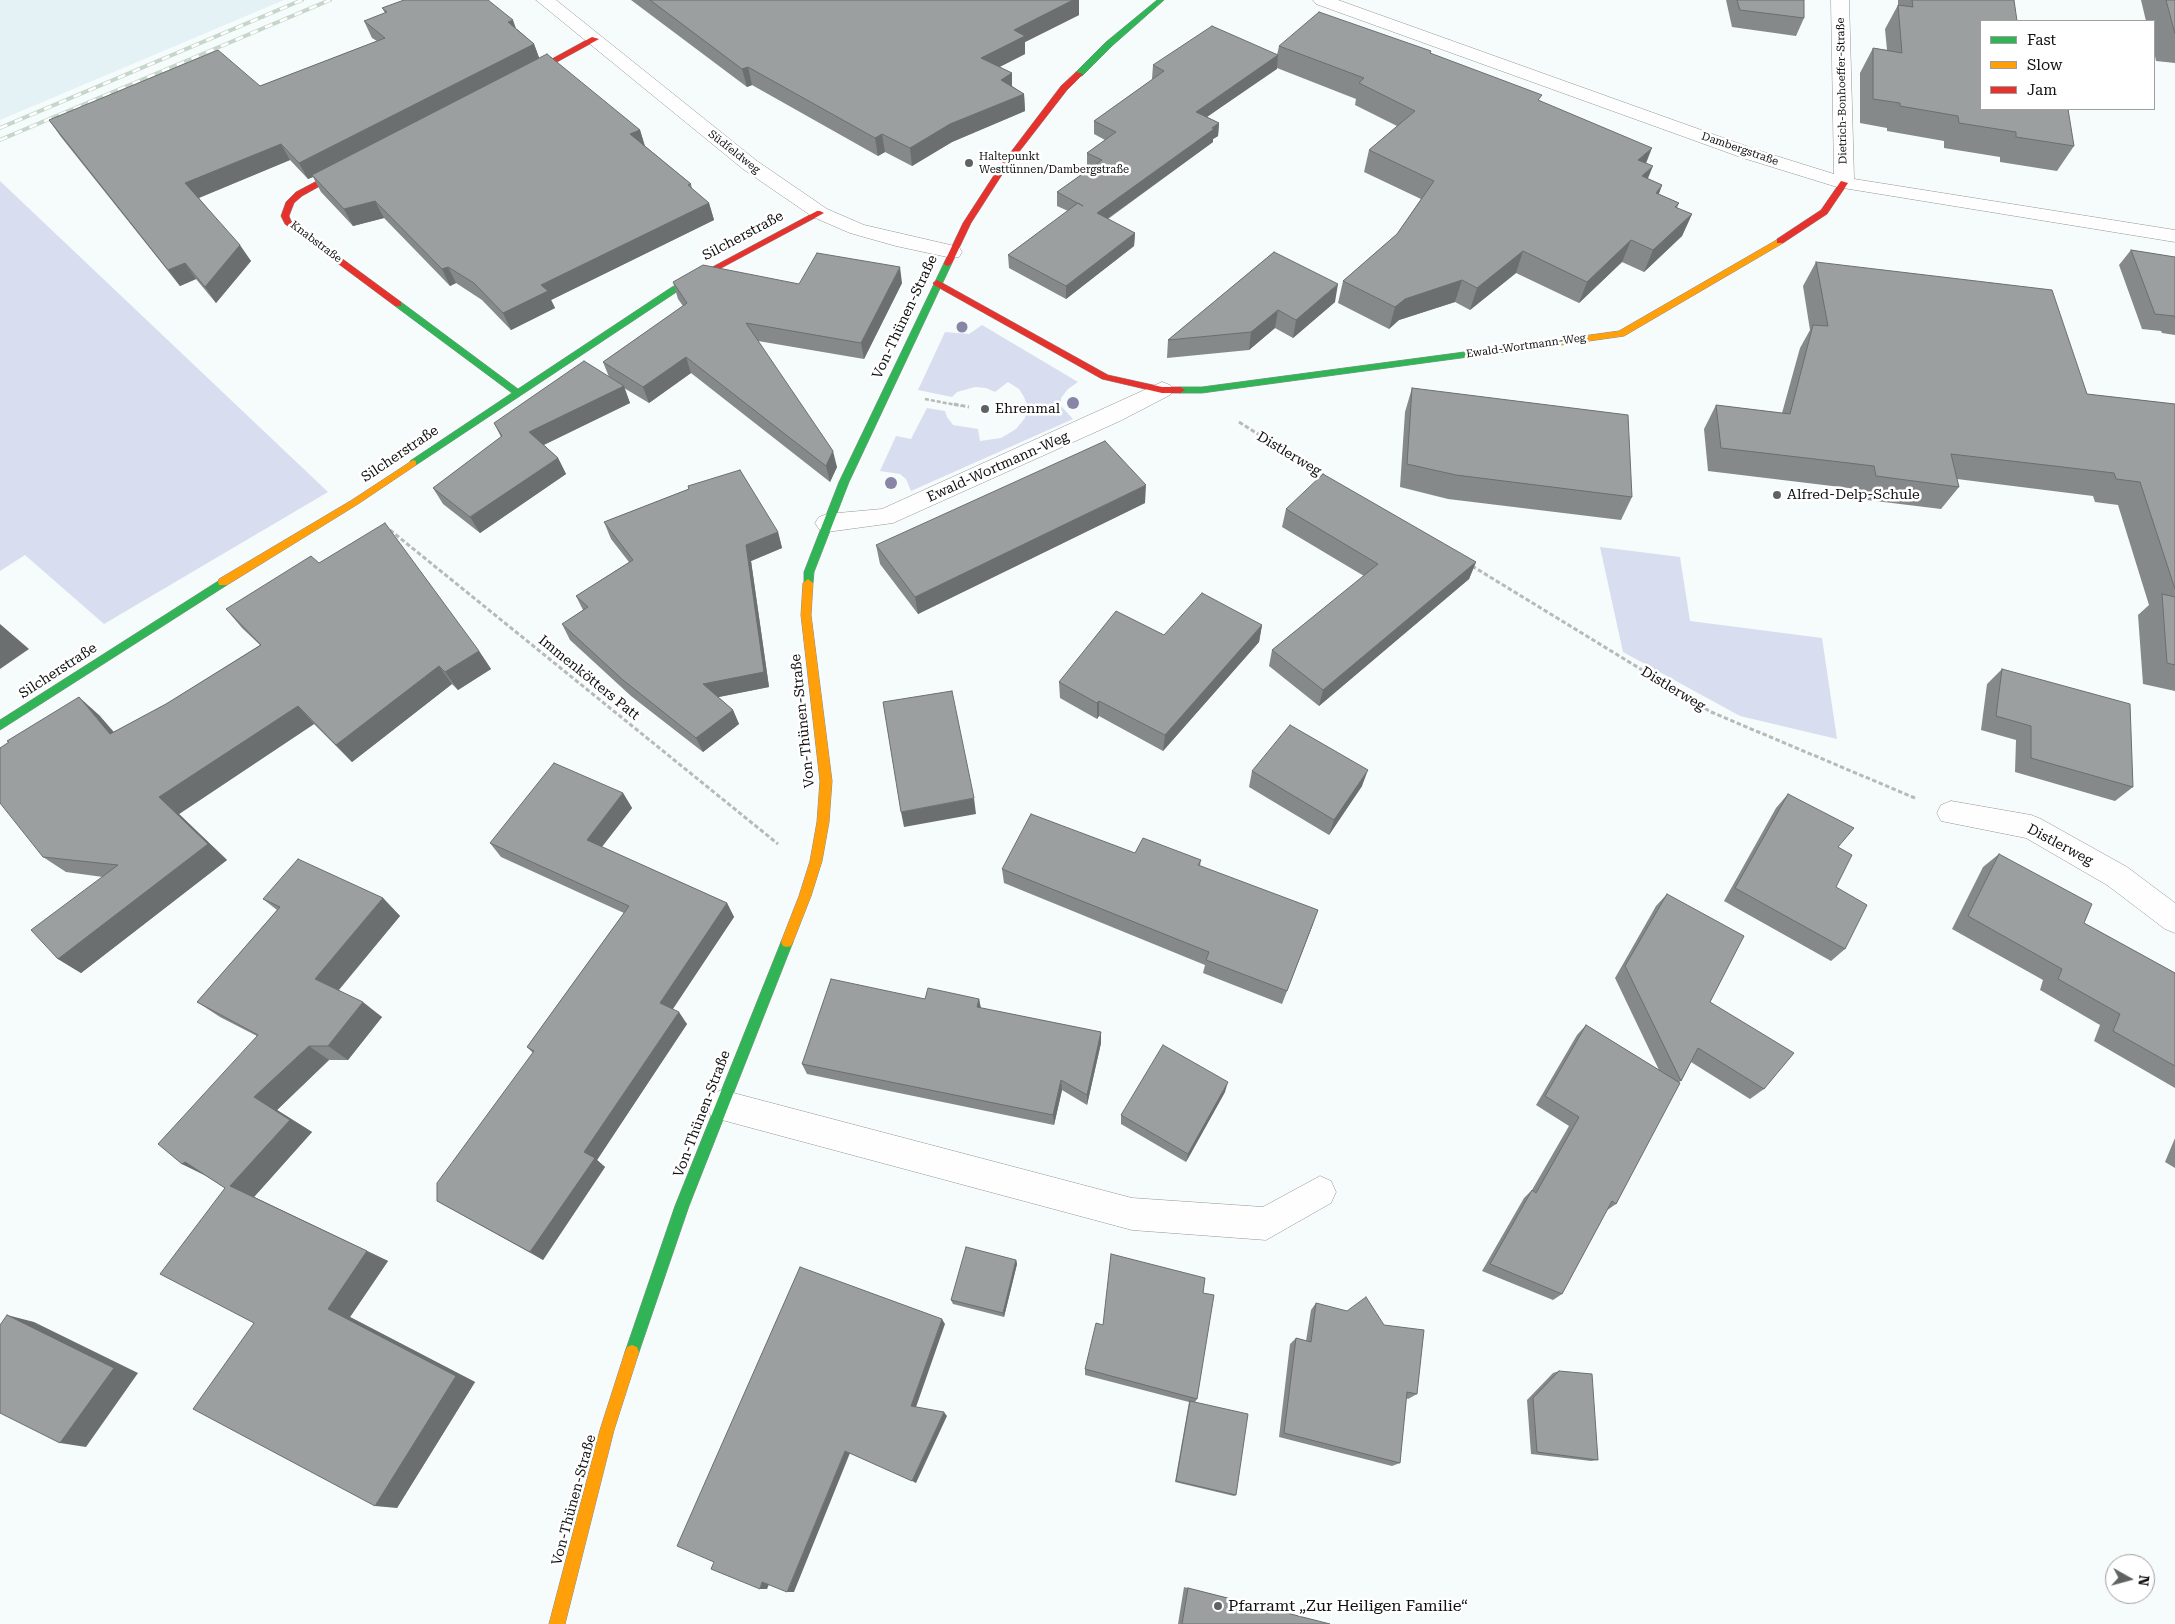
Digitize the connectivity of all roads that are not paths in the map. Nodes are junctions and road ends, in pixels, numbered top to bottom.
1 (545, 0) edge
2 (1162, 0) edge
3 (1322, 0) edge
4 (1840, 0) edge
5 (595, 39) junction
6 (508, 84) edge
7 (360, 162) edge
8 (1844, 183) junction
9 (820, 213) junction
10 (2175, 236) edge
11 (952, 252) junction
12 (937, 283) junction
13 (1162, 390) junction
14 (518, 393) junction
15 (827, 523) junction
16 (0, 726) edge
17 (1951, 813) road end
18 (2175, 920) edge
19 (722, 1105) junction
20 (1320, 1192) dead end
21 (557, 1624) edge

1 - 5 street, Südfeldweg
2 - 11 street, Von-Thünen-Straße
3 - 8 street, Dambergstraße
4 - 8 street, Dietrich-Bonhoeffer-Straße
5 - 6 street
5 - 9 street, Südfeldweg
7 - 14 street, Knabstraße
8 - 10 street, Dambergstraße
8 - 13 street, Ewald-Wortmann-Weg
9 - 11 street, Südfeldweg
9 - 14 street, Silcherstraße
11 - 12 street, Von-Thünen-Straße
12 - 13 street, Ewald-Wortmann-Weg
12 - 15 street, Von-Thünen-Straße
13 - 15 street, Ewald-Wortmann-Weg
14 - 16 street, Silcherstraße
15 - 19 street, Von-Thünen-Straße
17 - 18 street, Distlerweg
19 - 20 street
19 - 21 street, Von-Thünen-Straße

